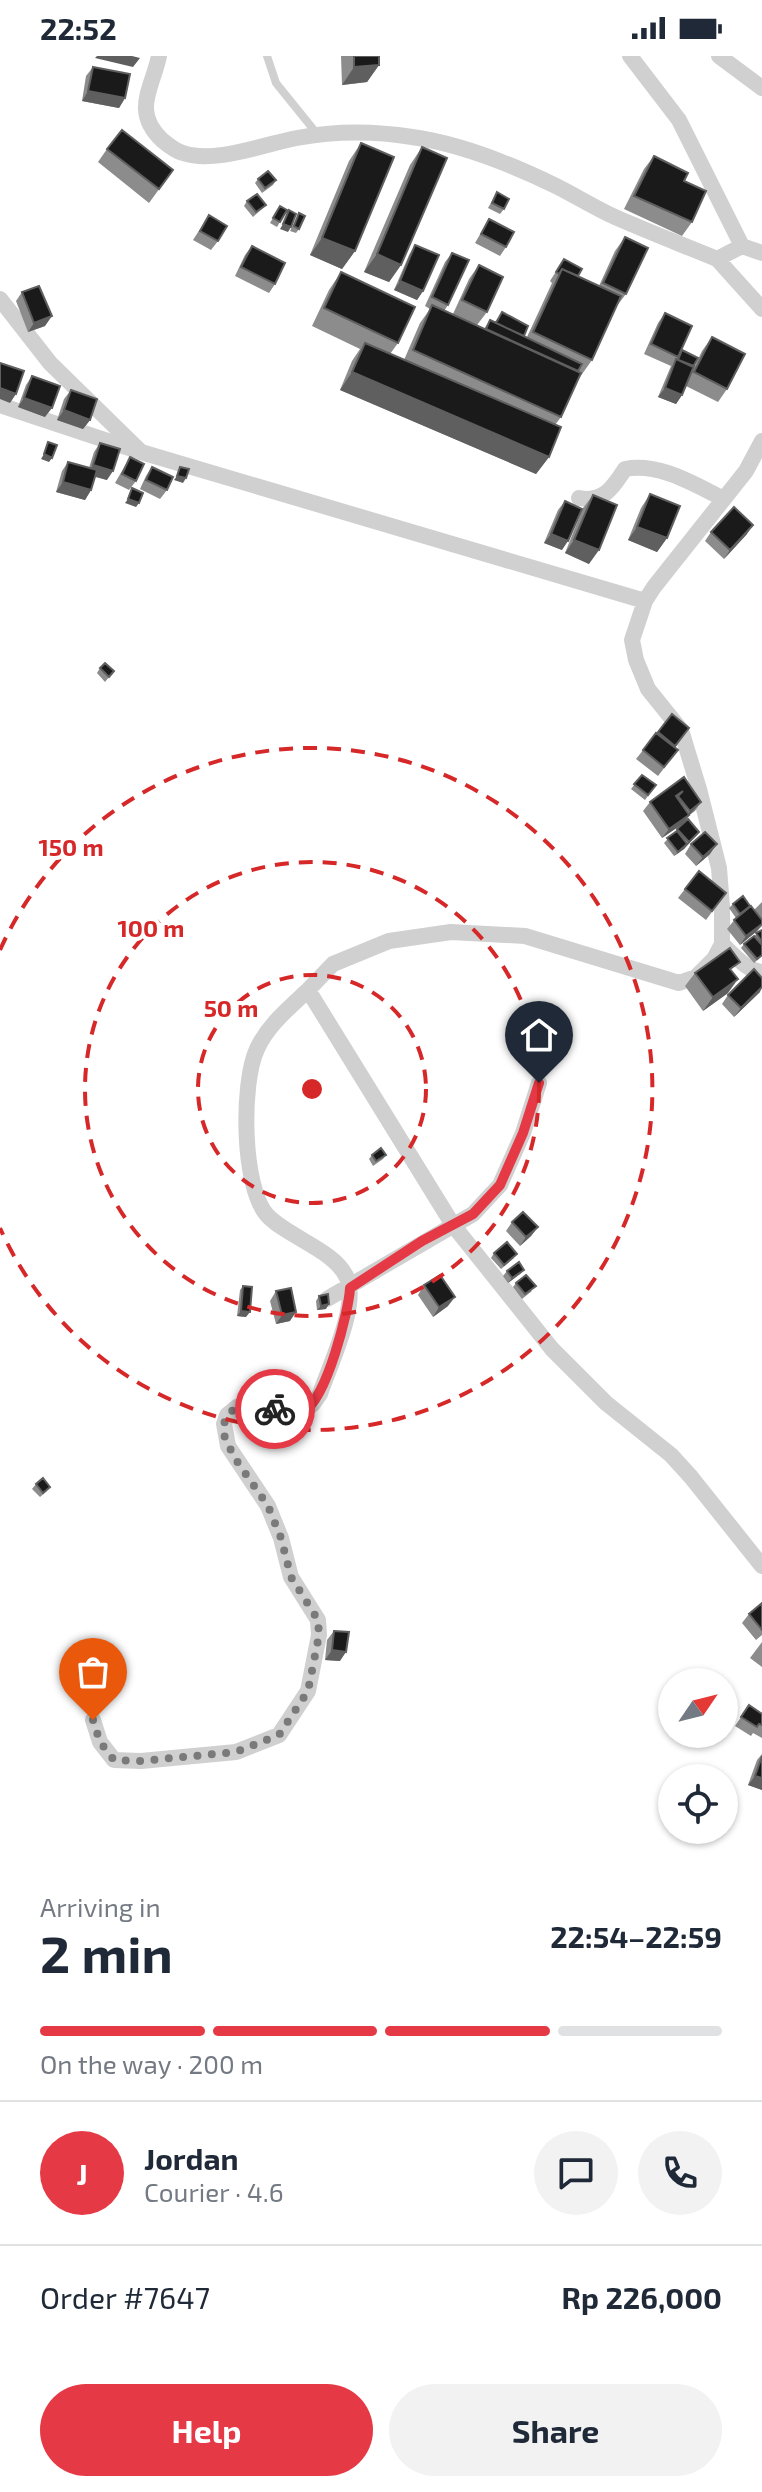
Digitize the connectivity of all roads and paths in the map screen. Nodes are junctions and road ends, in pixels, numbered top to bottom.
1 (159, 56) edge
2 (267, 56) edge
3 (630, 56) edge
4 (719, 56) edge
5 (762, 88) edge
6 (318, 135) junction
7 (742, 246) junction
8 (762, 253) edge
9 (717, 259) junction
10 (0, 299) edge
11 (762, 309) edge
12 (0, 405) edge
13 (762, 441) edge
14 (141, 452) junction
15 (579, 498) dead end
16 (724, 499) junction
17 (645, 601) junction
18 (722, 944) junction
19 (762, 972) edge
20 (308, 990) junction
21 (539, 1083) dead end
22 (453, 1225) junction
23 (350, 1288) junction
24 (327, 1299) edge
25 (762, 1566) edge
26 (93, 1720) dead end

1 - 6 street
2 - 6 lane
3 - 7 street
4 - 5 street
6 - 9 street
7 - 8 street
7 - 9 street
9 - 11 street
10 - 14 street
12 - 14 street
13 - 16 street
14 - 17 street
15 - 16 street
16 - 17 street
17 - 18 street
18 - 19 street
18 - 20 street
20 - 22 street
20 - 23 street
21 - 22 street
22 - 23 street
22 - 25 street
23 - 24 street
23 - 26 street

